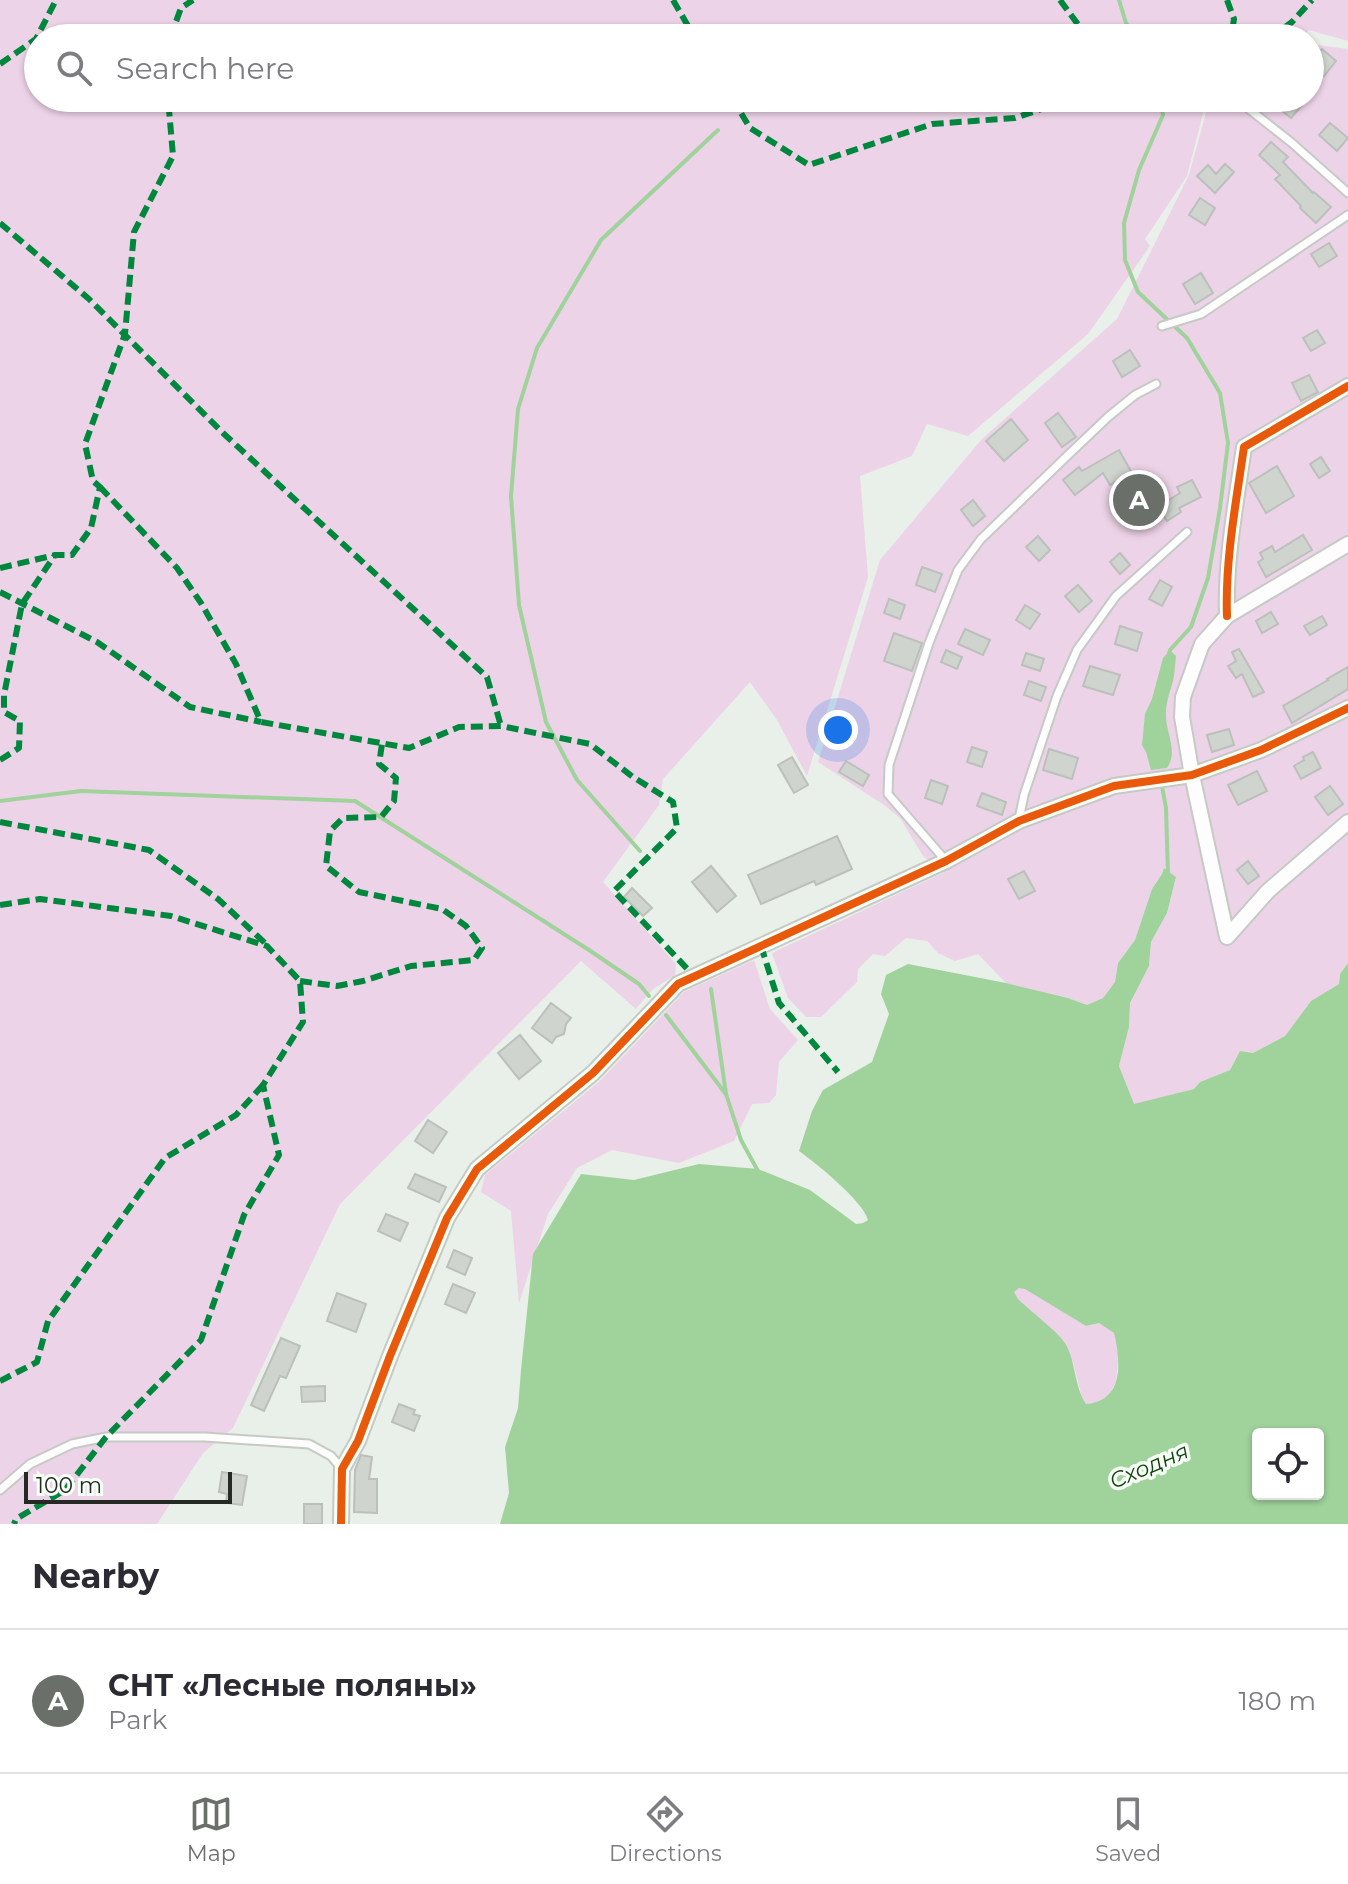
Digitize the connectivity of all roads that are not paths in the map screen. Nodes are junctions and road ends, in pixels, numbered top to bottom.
1 (1253, 112) edge
2 (1348, 193) edge
3 (1348, 215) edge
4 (1162, 326) dead end
5 (1156, 384) dead end
6 (1348, 386) edge
7 (1187, 532) dead end
8 (1348, 544) edge
9 (1227, 616) junction
10 (1348, 708) edge
11 (1192, 775) junction
12 (1019, 821) junction
13 (1348, 822) edge
14 (946, 861) junction
15 (342, 1469) junction
16 (0, 1490) edge
17 (341, 1524) edge

1 - 2 lane
3 - 4 lane
5 - 14 lane
6 - 9 street
7 - 12 lane
8 - 9 street
9 - 11 street
10 - 11 street
11 - 12 street
11 - 13 street
12 - 14 street
14 - 15 street
15 - 16 lane
15 - 17 street

